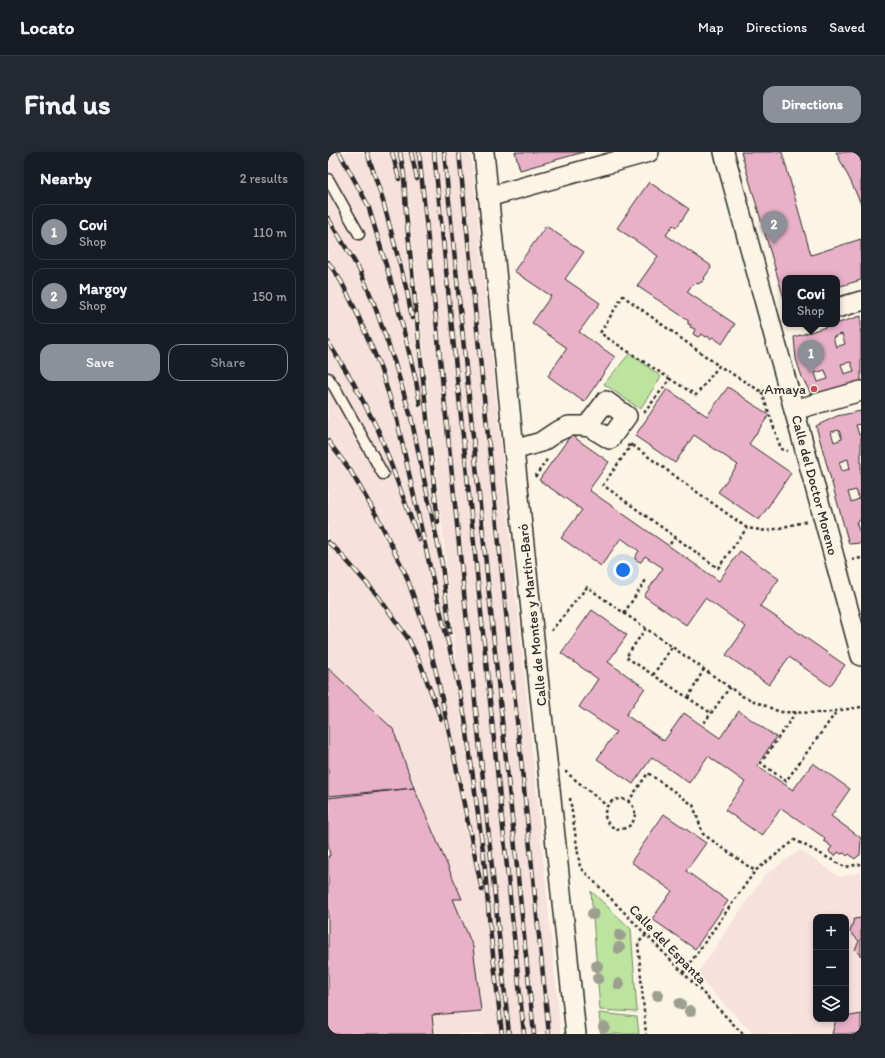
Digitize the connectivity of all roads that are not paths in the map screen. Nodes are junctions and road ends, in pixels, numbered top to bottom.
1 (484, 152) edge
2 (649, 152) edge
3 (724, 152) edge
4 (617, 156) edge
5 (328, 179) edge
6 (488, 197) junction
7 (359, 234) dead end
8 (861, 301) edge
9 (840, 307) edge
10 (778, 326) edge
11 (328, 378) edge
12 (861, 391) edge
13 (794, 410) junction
14 (587, 426) dead end
15 (514, 450) junction
16 (383, 474) dead end
17 (861, 653) edge
18 (576, 1034) edge

1 - 6 street, Calle de Montes y Martín-Baró
2 - 4 street
3 - 10 street, Calle del Doctor Moreno
4 - 6 street
5 - 7 lane
6 - 15 street, Calle de Montes y Martín-Baró
8 - 9 street
10 - 13 street, Calle del Doctor Moreno
11 - 16 lane
12 - 13 street
13 - 17 street, Calle del Doctor Moreno
14 - 15 street
15 - 18 street, Calle de Montes y Martín-Baró

